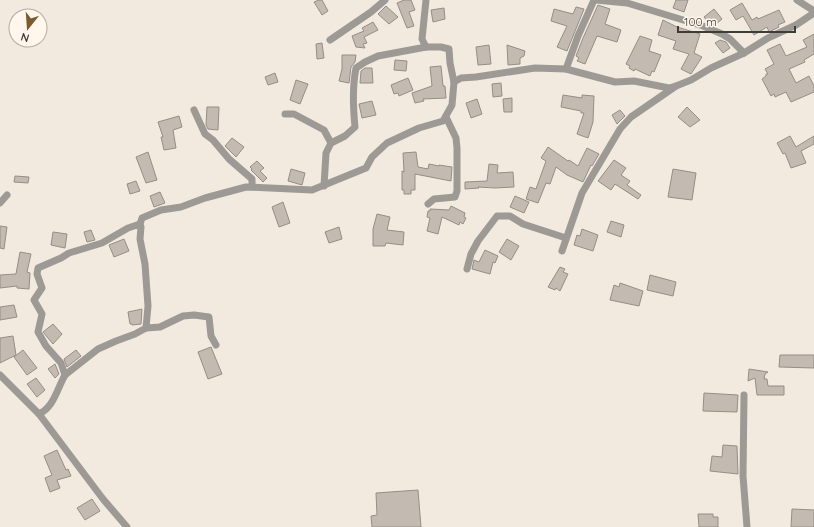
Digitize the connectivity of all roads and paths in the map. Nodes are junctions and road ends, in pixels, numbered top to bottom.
1 (385, 0) edge
2 (426, 0) edge
3 (595, 0) edge
4 (797, 0) edge
5 (814, 12) edge
6 (330, 40) dead end
7 (426, 47) junction
8 (744, 53) junction
9 (566, 69) junction
10 (454, 82) junction
11 (676, 86) junction
12 (194, 110) dead end
13 (286, 114) dead end
14 (446, 117) junction
15 (331, 143) junction
16 (252, 186) junction
17 (324, 186) junction
18 (7, 195) dead end
19 (0, 204) edge
20 (428, 204) dead end
21 (140, 224) junction
22 (566, 238) junction
23 (562, 251) dead end
24 (467, 269) dead end
25 (146, 328) junction
26 (216, 345) dead end
27 (0, 375) edge
28 (65, 375) junction
29 (744, 395) dead end
30 (40, 414) junction
31 (127, 527) edge
32 (747, 527) edge

1 - 6 street
2 - 7 street
3 - 8 street
3 - 9 street
4 - 5 street
5 - 8 street
7 - 10 street
7 - 15 street
8 - 11 street
9 - 10 street
9 - 11 street
10 - 14 street
11 - 22 street
12 - 16 street
13 - 15 street
14 - 17 street
14 - 20 street
15 - 17 street
16 - 17 street
16 - 21 street
18 - 19 street
21 - 25 street
21 - 28 street
22 - 23 street
22 - 24 street
25 - 26 street
25 - 28 street
27 - 30 street
28 - 30 street
29 - 32 street
30 - 31 street

